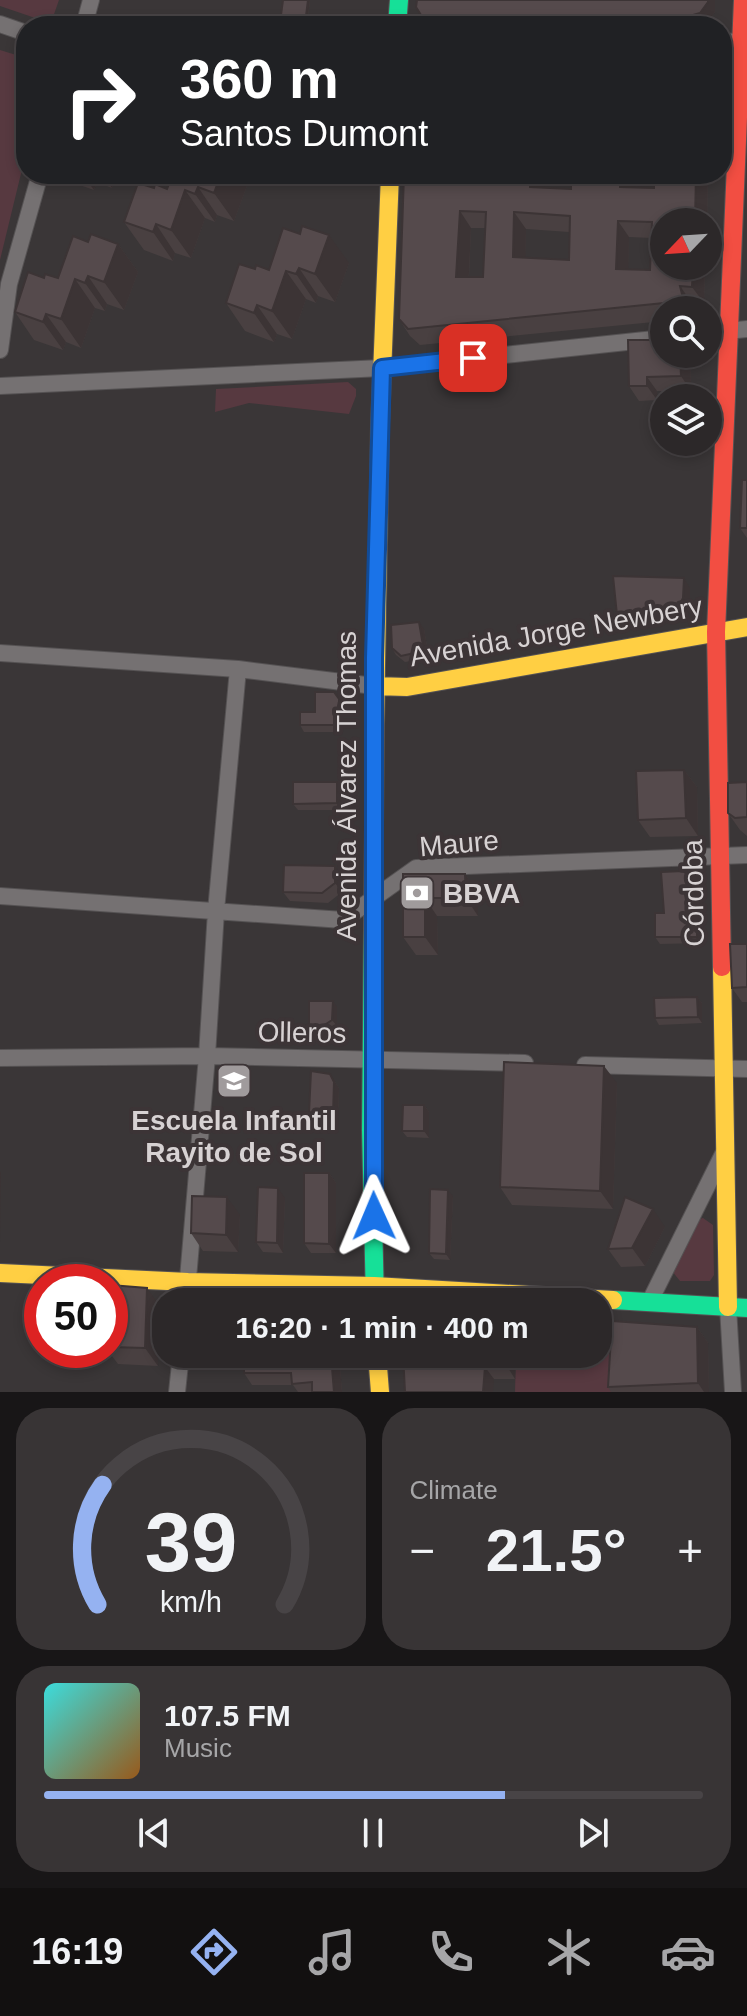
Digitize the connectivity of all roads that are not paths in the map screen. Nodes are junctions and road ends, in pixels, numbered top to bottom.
1 (743, 0) edge
2 (737, 41) edge
3 (37, 184) edge
4 (390, 184) edge
5 (738, 330) edge
6 (650, 339) edge
7 (0, 350) edge
8 (382, 368) junction
9 (0, 386) edge
10 (747, 627) edge
11 (716, 632) junction
12 (0, 653) edge
13 (238, 669) junction
14 (374, 686) junction
15 (747, 855) edge
16 (721, 856) junction
17 (0, 896) edge
18 (373, 900) junction
19 (216, 911) junction
20 (207, 1056) junction
21 (0, 1058) edge
22 (372, 1059) junction
23 (540, 1064) edge
24 (571, 1065) edge
25 (724, 1069) junction
26 (747, 1069) edge
27 (724, 1152) junction
28 (0, 1273) edge
29 (188, 1282) junction
30 (187, 1288) edge
31 (281, 1288) edge
32 (374, 1288) edge
33 (612, 1302) edge
34 (649, 1303) junction
35 (738, 1308) edge
36 (180, 1368) edge
37 (378, 1368) edge
38 (177, 1392) edge
39 (380, 1392) edge
40 (733, 1392) edge

1 - 2 main road, Córdoba
2 - 5 main road, Córdoba
3 - 7 street
4 - 8 main road, Avenida Álvarez Thomas
5 - 11 main road, Córdoba
6 - 8 street
8 - 9 street
8 - 14 main road, Avenida Álvarez Thomas
10 - 11 main road, Avenida Jorge Newbery
11 - 14 main road, Avenida Jorge Newbery
11 - 16 main road, Córdoba
12 - 13 street
13 - 14 street
13 - 19 street
14 - 18 main road, Avenida Álvarez Thomas
15 - 16 street, Maure
16 - 18 street, Maure
16 - 25 main road, Córdoba
17 - 19 street, Maure
18 - 19 street, Maure
18 - 22 main road, Avenida Álvarez Thomas
19 - 20 street
20 - 21 street, Olleros
20 - 22 street, Olleros
20 - 29 street
22 - 23 street, Olleros
22 - 32 main road, Avenida Álvarez Thomas
24 - 25 street
25 - 26 street
25 - 27 main road, Córdoba
27 - 34 street, Córdoba
27 - 35 main road, Córdoba
28 - 29 main road
29 - 30 street
29 - 31 main road
33 - 34 main road
34 - 35 main road
35 - 40 street
36 - 38 street
37 - 39 main road

